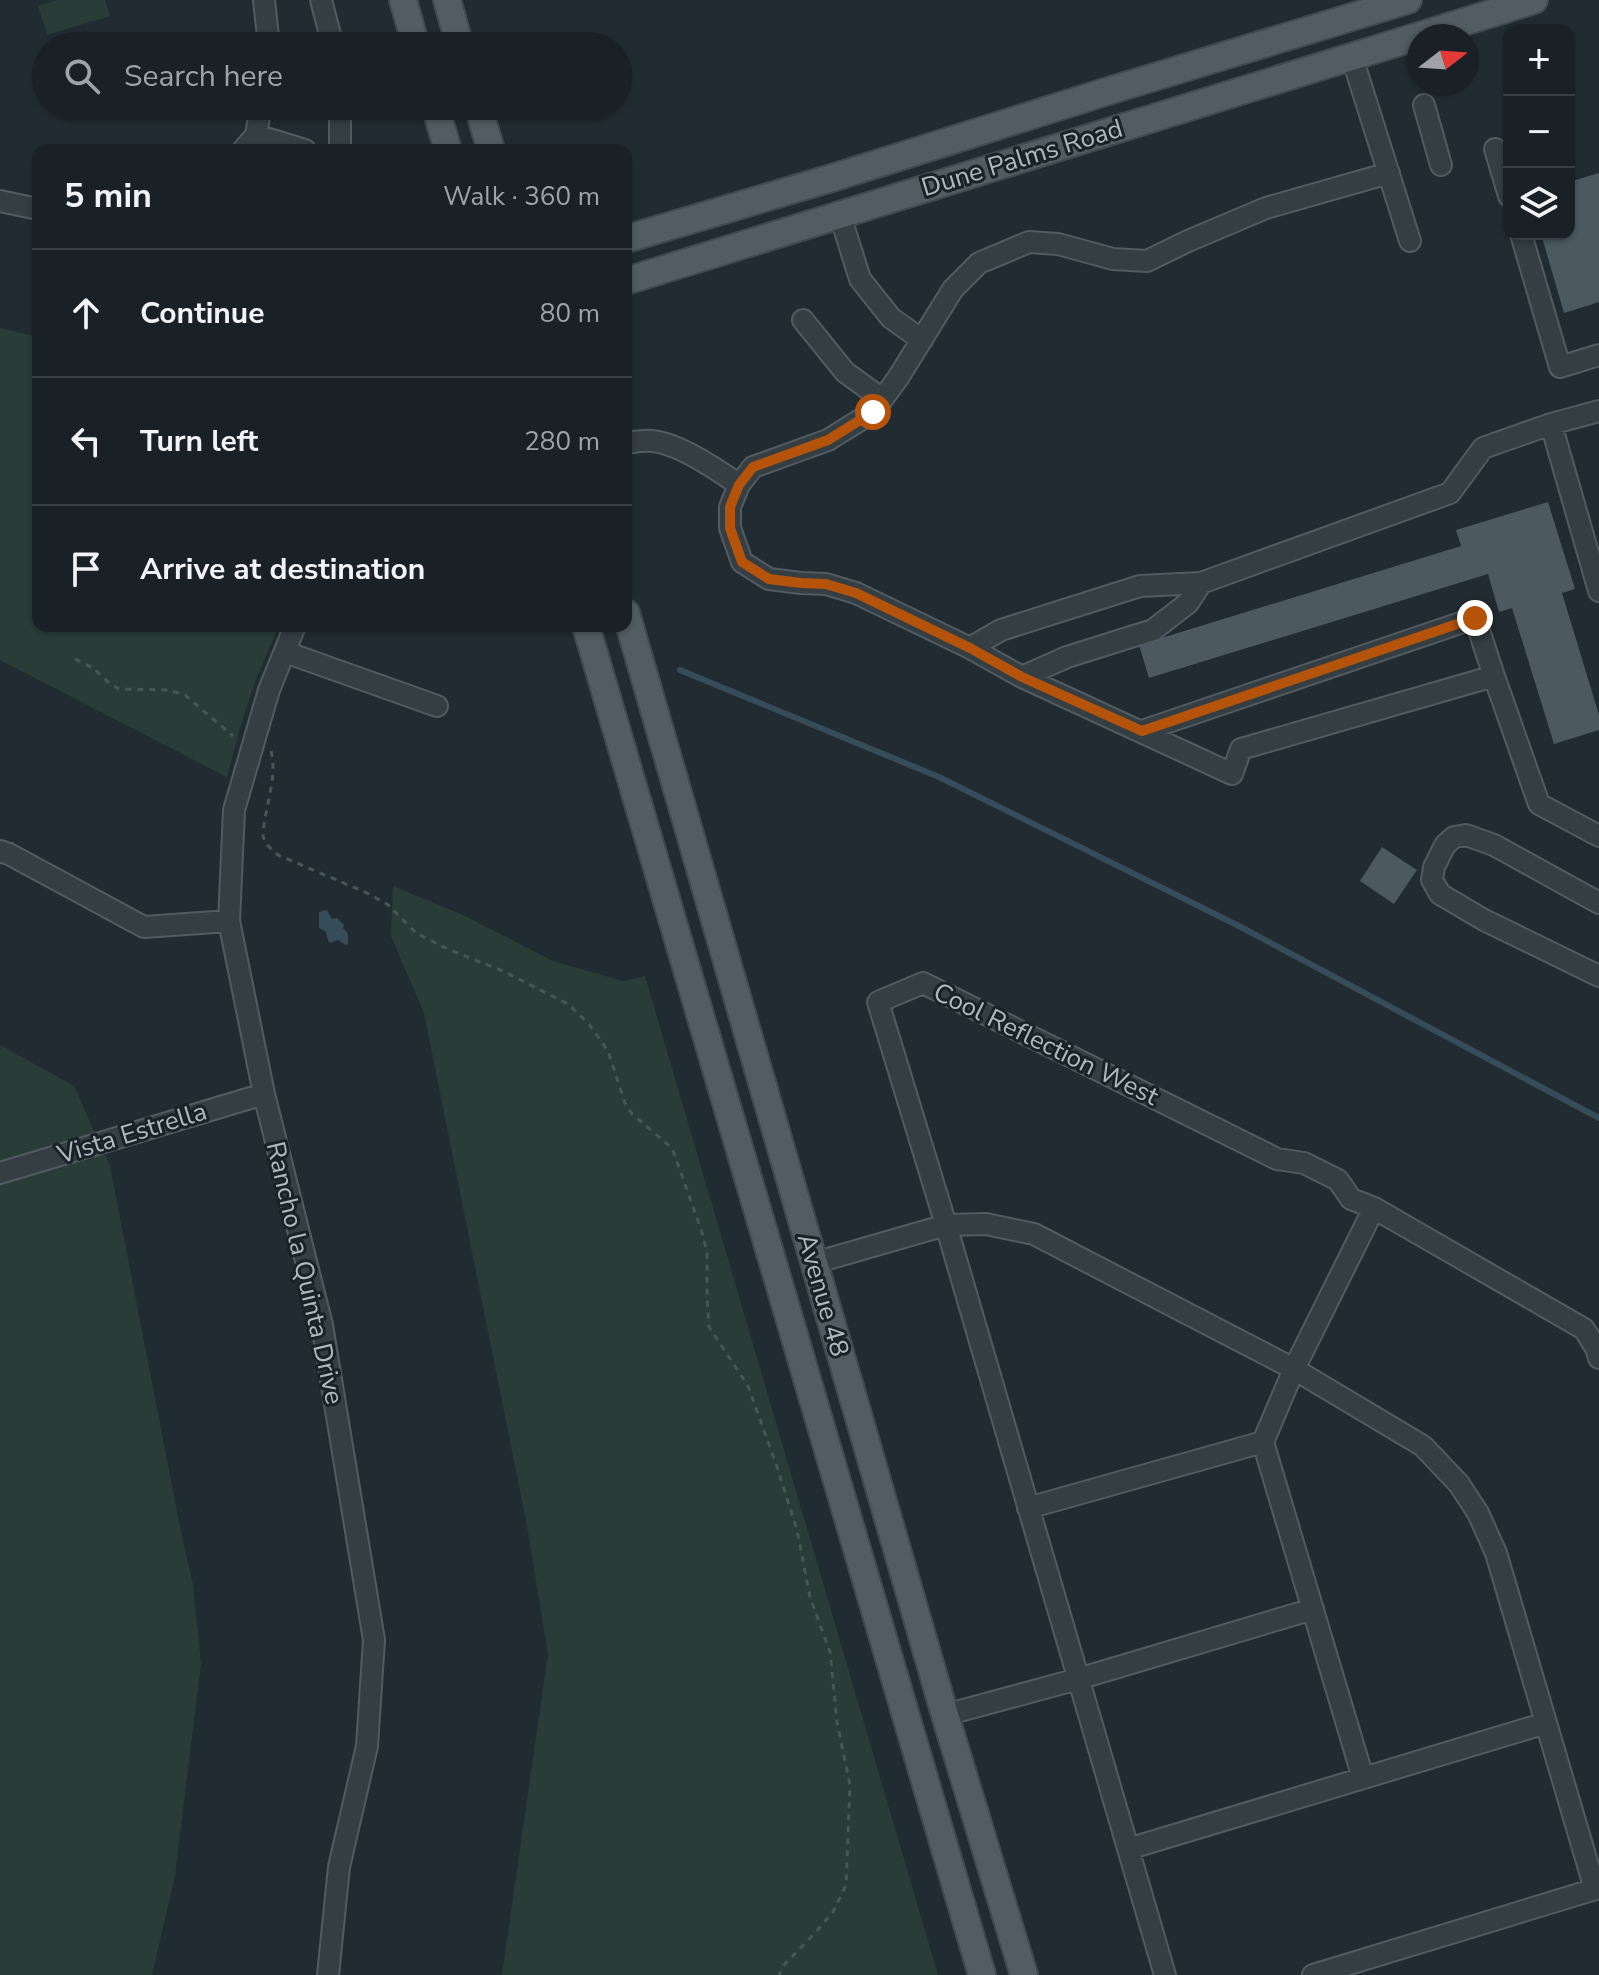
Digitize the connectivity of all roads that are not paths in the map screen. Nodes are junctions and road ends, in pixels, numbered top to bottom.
1 (264, 0) edge
2 (321, 0) edge
3 (403, 0) edge
4 (447, 0) edge
5 (1408, 0) edge
6 (1418, 0) edge
7 (1534, 0) edge
8 (1457, 24) edge
9 (267, 32) edge
10 (329, 32) edge
11 (412, 32) edge
12 (456, 32) edge
13 (1407, 40) edge
14 (1352, 57) junction
15 (1105, 92) junction
16 (1424, 105) dead end
17 (257, 120) edge
18 (340, 120) edge
19 (439, 120) edge
20 (482, 120) edge
21 (250, 142) edge
22 (340, 144) edge
23 (446, 144) edge
24 (489, 144) edge
25 (932, 147) junction
26 (1495, 149) dead end
27 (1018, 160) junction
28 (1441, 165) dead end
29 (1389, 173) junction
30 (1503, 176) edge
31 (0, 201) edge
32 (32, 208) edge
33 (840, 215) junction
34 (632, 237) edge
35 (1523, 240) edge
36 (1410, 241) dead end
37 (632, 279) edge
38 (803, 320) dead end
39 (922, 340) junction
40 (1599, 355) edge
41 (882, 399) junction
42 (1599, 411) edge
43 (1551, 424) junction
44 (632, 443) edge
45 (739, 485) junction
46 (1201, 583) junction
47 (1599, 591) edge
48 (293, 632) edge
49 (588, 632) edge
50 (631, 632) edge
51 (970, 648) junction
52 (285, 652) junction
53 (1494, 676) junction
54 (1022, 677) junction
55 (437, 706) dead end
56 (1142, 731) junction
57 (1599, 836) edge
58 (0, 851) edge
59 (1599, 903) edge
60 (229, 921) junction
61 (1599, 976) edge
62 (264, 1094) junction
63 (0, 1173) edge
64 (1374, 1208) junction
65 (946, 1225) junction
66 (814, 1263) junction
67 (776, 1275) junction
68 (1599, 1358) edge
69 (1294, 1369) junction
70 (1263, 1442) junction
71 (1028, 1508) junction
72 (846, 1514) junction
73 (1313, 1609) junction
74 (1078, 1679) junction
75 (945, 1715) junction
76 (1546, 1723) junction
77 (1363, 1778) junction
78 (1128, 1849) junction
79 (1597, 1888) edge
80 (328, 1975) edge
81 (982, 1975) edge
82 (1024, 1975) edge
83 (1165, 1975) edge
84 (1313, 1975) edge

1 - 9 street
2 - 10 street
3 - 11 main road
4 - 12 main road
5 - 15 main road, Dune Palms Road
6 - 14 main road
7 - 8 main road, Dune Palms Road
13 - 14 main road, Dune Palms Road
14 - 27 main road, Dune Palms Road
14 - 29 street
15 - 25 main road, Dune Palms Road
15 - 27 main road
16 - 28 street
17 - 21 street
18 - 22 street
19 - 23 main road
20 - 24 main road
25 - 33 main road
25 - 34 main road, Dune Palms Road
26 - 30 street
27 - 33 main road, Dune Palms Road
29 - 36 street
29 - 39 street
31 - 32 street
33 - 37 main road, Dune Palms Road
33 - 39 street
35 - 40 street
38 - 41 street
39 - 41 street
41 - 45 street
42 - 43 street
43 - 46 street
43 - 47 street
44 - 45 street
45 - 51 street
46 - 51 street
46 - 54 street
48 - 52 street, Rancho la Quinta Drive
49 - 67 main road, Avenue 48
50 - 66 main road, Avenue 48
51 - 54 street
52 - 55 street
52 - 60 street, Rancho la Quinta Drive
53 - 56 street
53 - 56 street
53 - 57 street
54 - 56 street
58 - 60 street
59 - 61 street
60 - 62 street, Rancho la Quinta Drive
62 - 63 street, Vista Estrella
62 - 80 street, Rancho la Quinta Drive
64 - 65 street, Cool Reflection West
64 - 68 street, Cool Reflection West
64 - 69 street
65 - 66 street
65 - 69 street
65 - 71 street, Cool Reflection West
66 - 67 main road
66 - 75 main road, Avenue 48
67 - 72 main road, Avenue 48
69 - 70 street
69 - 76 street
70 - 71 street
70 - 73 street
71 - 74 street, Cool Reflection West
72 - 75 main road
72 - 81 main road, Avenue 48
73 - 74 street
73 - 77 street
74 - 75 street
74 - 78 street, Cool Reflection West
75 - 82 main road, Avenue 48
76 - 77 street
76 - 79 street
77 - 78 street
78 - 83 street, Cool Reflection West
79 - 84 street

